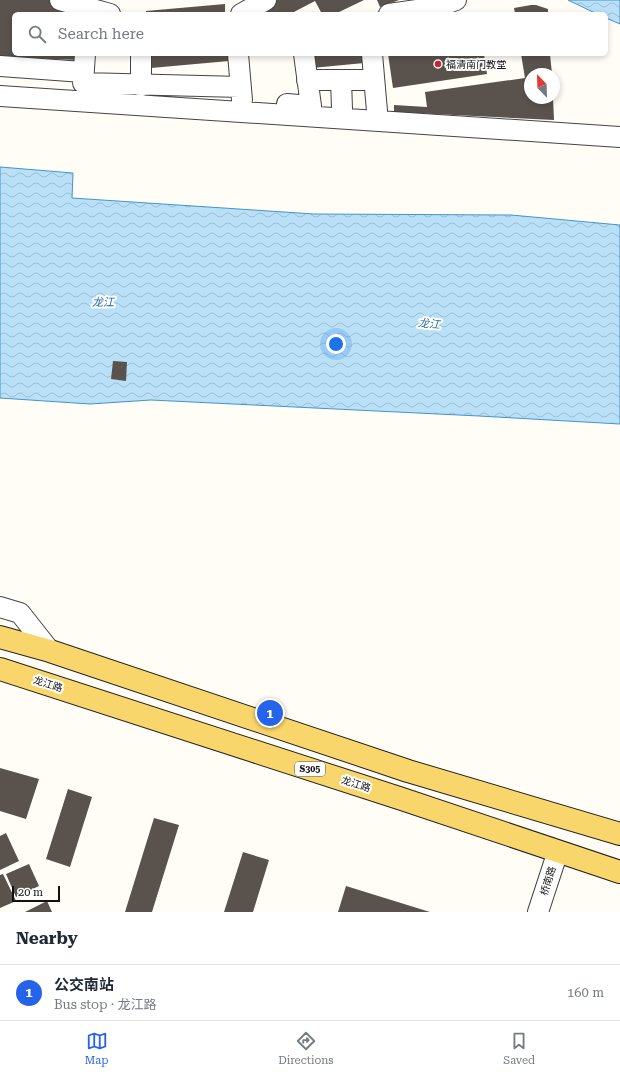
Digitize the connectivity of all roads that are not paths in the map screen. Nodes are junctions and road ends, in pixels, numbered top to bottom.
1 (60, 0) edge
2 (266, 0) edge
3 (456, 0) edge
4 (103, 12) edge
5 (246, 12) edge
6 (403, 12) edge
7 (141, 56) edge
8 (238, 56) edge
9 (304, 56) edge
10 (372, 56) edge
11 (84, 63) edge
12 (0, 66) edge
13 (307, 80) junction
14 (340, 80) junction
15 (374, 80) junction
16 (141, 86) junction
17 (241, 87) junction
18 (0, 96) edge
19 (342, 109) dead end
20 (376, 111) dead end
21 (620, 137) edge
22 (0, 608) edge
23 (0, 637) edge
24 (50, 651) junction
25 (0, 669) edge
26 (620, 834) edge
27 (558, 851) junction
28 (620, 872) edge
29 (538, 912) edge

1 - 4 street
2 - 5 street
3 - 6 street
7 - 16 street
8 - 17 street
9 - 13 street
10 - 15 street
11 - 12 street
11 - 16 street
13 - 14 street
13 - 17 street
14 - 15 street
14 - 19 street
15 - 20 street
16 - 17 street
18 - 21 street
22 - 24 street
23 - 24 main road
24 - 26 main road
25 - 27 main road, 龙江路 / S305
27 - 28 main road, 龙江路 / S305
27 - 29 street, 桥南路

